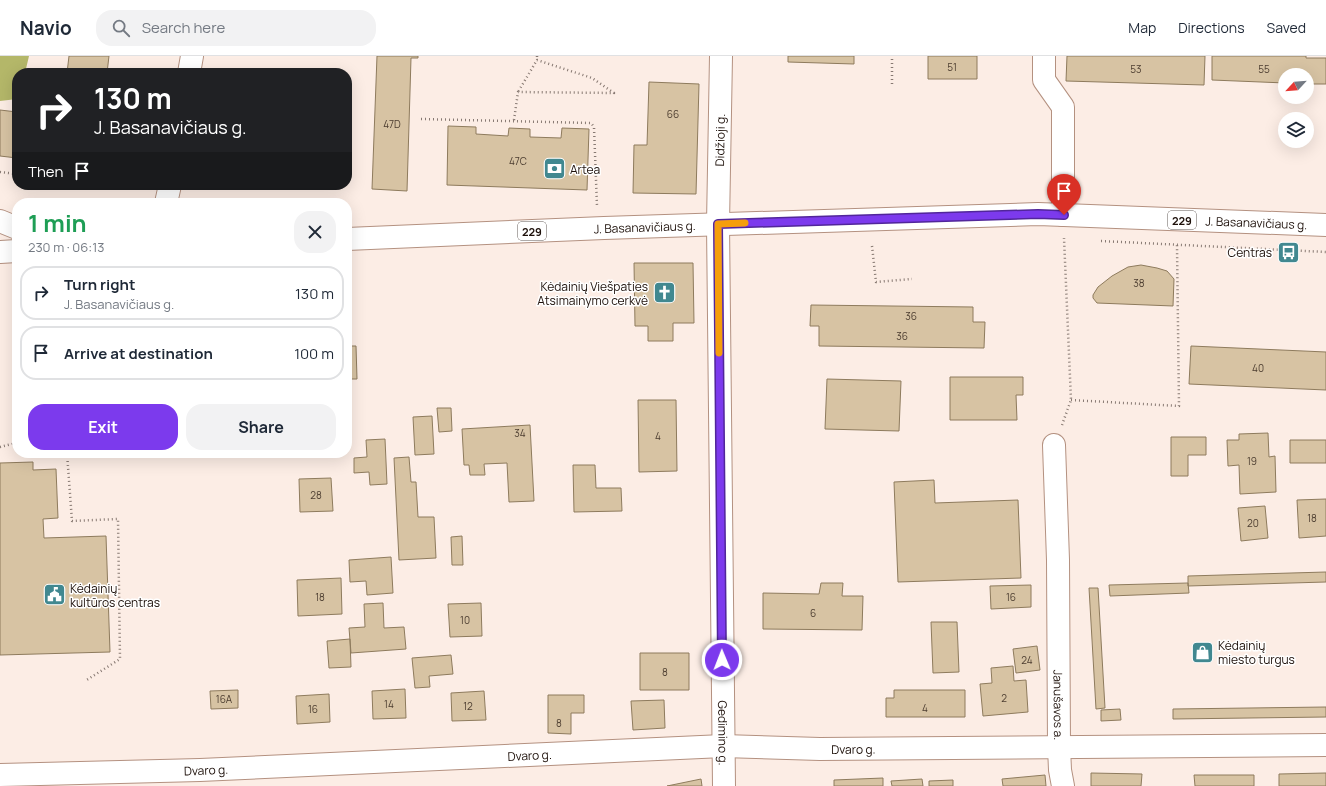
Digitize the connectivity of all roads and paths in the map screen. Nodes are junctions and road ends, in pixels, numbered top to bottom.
1 (192, 56) edge
2 (537, 56) edge
3 (721, 56) edge
4 (892, 56) edge
5 (1044, 56) edge
6 (537, 60) junction
7 (190, 68) edge
8 (892, 84) dead end
9 (518, 92) junction
10 (421, 119) dead end
11 (514, 120) junction
12 (0, 172) edge
13 (12, 173) edge
14 (1064, 215) junction
15 (0, 221) edge
16 (718, 224) junction
17 (1326, 225) edge
18 (12, 226) edge
19 (597, 228) junction
20 (352, 239) edge
21 (1057, 239) dead end
22 (1064, 239) junction
23 (1071, 240) dead end
24 (1094, 241) dead end
25 (1177, 245) junction
26 (872, 246) dead end
27 (12, 251) edge
28 (0, 252) edge
29 (1326, 252) edge
30 (912, 279) dead end
31 (1072, 400) junction
32 (12, 444) edge
33 (1054, 445) joint
34 (0, 447) edge
35 (67, 458) edge
36 (85, 681) dead end
37 (1326, 745) edge
38 (723, 746) junction
39 (1059, 747) junction
40 (0, 775) edge
41 (201, 778) edge
42 (724, 786) edge
43 (1063, 786) edge

1 - 7 street
2 - 6 path
3 - 16 street, Didžioji g.
4 - 8 path
5 - 14 street
6 - 9 path
6 - 9 path
9 - 11 path
10 - 11 path
11 - 19 path
12 - 13 path
14 - 16 street, J. Basanavičiaus g. / 229
14 - 17 street, J. Basanavičiaus g. / 229
14 - 22 path
15 - 18 street
16 - 19 street, J. Basanavičiaus g. / 229
16 - 38 street, Gedimino g.
19 - 20 street, J. Basanavičiaus g. / 229
21 - 22 path
22 - 23 path
22 - 31 path
24 - 25 path
25 - 29 path
25 - 31 path
26 - 30 path
27 - 28 street
31 - 33 path
32 - 34 path
33 - 39 street, Janušavos a.
35 - 36 path
37 - 39 street, Janušavos a.
38 - 39 street, Dvaro g.
38 - 41 street, Dvaro g.
38 - 42 street, Gedimino g.
39 - 43 street
40 - 41 street, Dvaro g.

